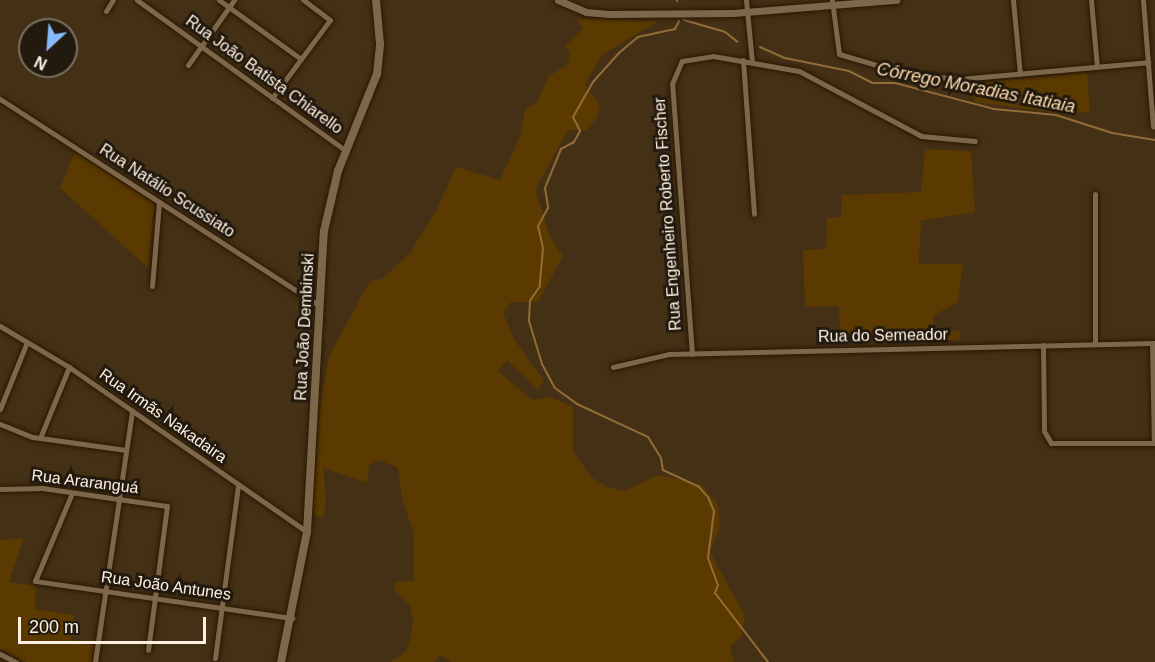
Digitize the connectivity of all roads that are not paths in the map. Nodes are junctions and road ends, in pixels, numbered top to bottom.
1 (113, 0) edge
2 (137, 0) edge
3 (219, 0) edge
4 (234, 0) edge
5 (303, 0) edge
6 (376, 0) edge
7 (558, 0) edge
8 (746, 0) edge
9 (896, 0) edge
10 (1013, 0) edge
11 (1091, 0) edge
12 (1143, 0) edge
13 (832, 3) edge
14 (229, 7) junction
15 (106, 11) dead end
16 (747, 12) junction
17 (201, 46) junction
18 (302, 59) junction
19 (744, 60) junction
20 (752, 62) junction
21 (1148, 62) junction
22 (188, 65) dead end
23 (1097, 67) junction
24 (1020, 74) junction
25 (272, 98) junction
26 (0, 99) edge
27 (1153, 127) dead end
28 (975, 141) dead end
29 (346, 151) junction
30 (1095, 194) dead end
31 (159, 202) junction
32 (754, 214) dead end
33 (152, 286) dead end
34 (320, 306) junction
35 (0, 326) edge
36 (27, 342) junction
37 (1153, 343) edge
38 (1095, 344) junction
39 (1043, 345) junction
40 (692, 354) junction
41 (613, 367) dead end
42 (69, 368) junction
43 (0, 409) edge
44 (132, 411) junction
45 (0, 424) edge
46 (40, 438) junction
47 (1155, 443) edge
48 (126, 450) junction
49 (238, 485) junction
50 (0, 489) edge
51 (72, 493) junction
52 (119, 499) junction
53 (307, 532) junction
54 (106, 591) junction
55 (154, 598) junction
56 (222, 608) junction
57 (292, 618) junction
58 (148, 650) dead end
59 (0, 654) edge
60 (215, 658) dead end
61 (16, 662) edge
62 (95, 662) edge
63 (281, 662) edge

1 - 15 street
2 - 17 street, Rua João Batista Chiarello
3 - 14 street
4 - 14 street
5 - 18 street
6 - 29 main road, Rua João Dembinski
7 - 16 street
8 - 16 street
9 - 13 street
10 - 24 street
11 - 23 street
12 - 21 street
13 - 16 street
13 - 24 street
14 - 17 street
14 - 18 street
16 - 20 street
17 - 22 street
17 - 25 street, Rua João Batista Chiarello
18 - 25 street
19 - 20 street
19 - 32 street
19 - 40 street, Rua Engenheiro Roberto Fischer
20 - 28 street
21 - 23 street
21 - 27 street
23 - 24 street
25 - 29 street, Rua João Batista Chiarello
26 - 31 street, Rua Natálio Scussiato
29 - 34 main road, Rua João Dembinski
30 - 38 street
31 - 33 street
31 - 34 street, Rua Natálio Scussiato
34 - 53 main road, Rua João Dembinski
35 - 36 street, Rua Irmãs Nakadaira
36 - 42 street, Rua Irmãs Nakadaira
36 - 43 street
37 - 38 street, Rua do Semeador
37 - 47 street
38 - 39 street, Rua do Semeador
39 - 40 street, Rua do Semeador
39 - 47 street
40 - 41 street, Rua do Semeador
42 - 44 street, Rua Irmãs Nakadaira
42 - 46 street
44 - 48 street
44 - 49 street, Rua Irmãs Nakadaira
45 - 46 street
46 - 48 street
48 - 52 street
49 - 53 street, Rua Irmãs Nakadaira
49 - 56 street
50 - 51 street, Rua Araranguá
51 - 52 street, Rua Araranguá
51 - 54 street, Rua João Antunes
52 - 54 street
52 - 55 street, Rua Araranguá
53 - 57 main road, Rua João Dembinski
54 - 55 street, Rua João Antunes
54 - 62 street
55 - 56 street, Rua João Antunes
55 - 58 street
56 - 57 street, Rua João Antunes
56 - 60 street
57 - 63 main road, Rua João Dembinski
59 - 61 street

